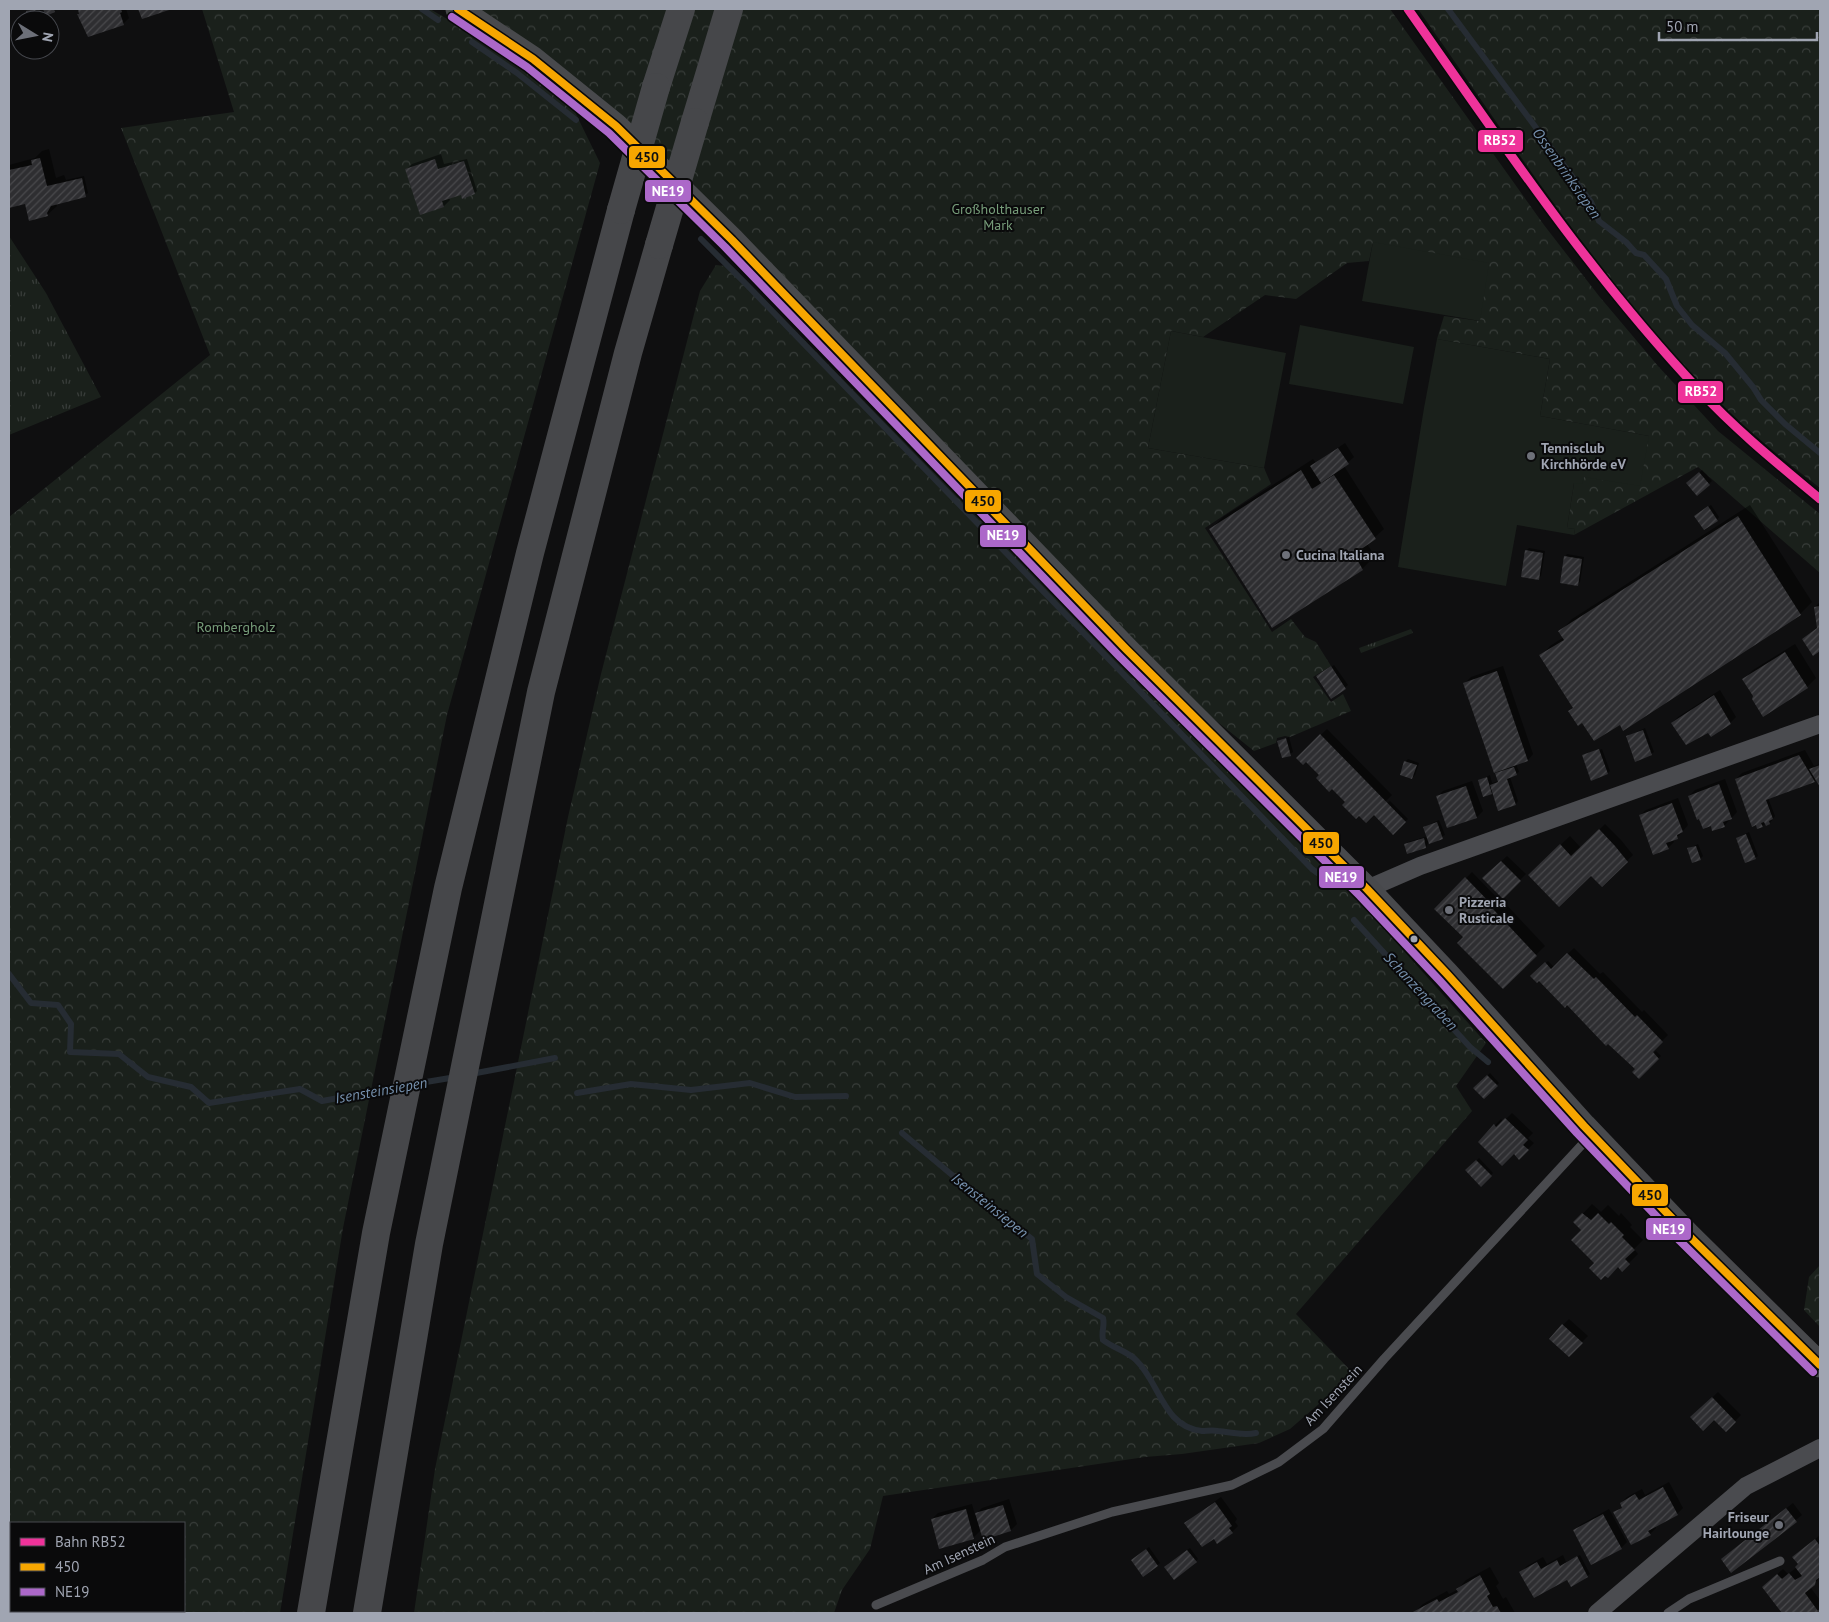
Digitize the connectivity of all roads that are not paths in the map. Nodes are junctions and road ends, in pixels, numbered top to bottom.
1 (458, 9) edge
2 (681, 9) edge
3 (729, 9) edge
4 (1820, 724) edge
5 (1367, 889) junction
6 (1592, 1134) junction
7 (1820, 1365) edge
8 (1819, 1450) edge
9 (1780, 1561) dead end
10 (876, 1605) dead end
11 (1605, 1611) edge
12 (311, 1613) edge
13 (367, 1613) edge
14 (1668, 1613) edge

1 - 5 main road
2 - 12 highway, bridge
3 - 13 highway, bridge
4 - 5 street
5 - 6 main road
6 - 7 main road
6 - 10 lane, Am Isenstein
8 - 11 street
9 - 14 lane

